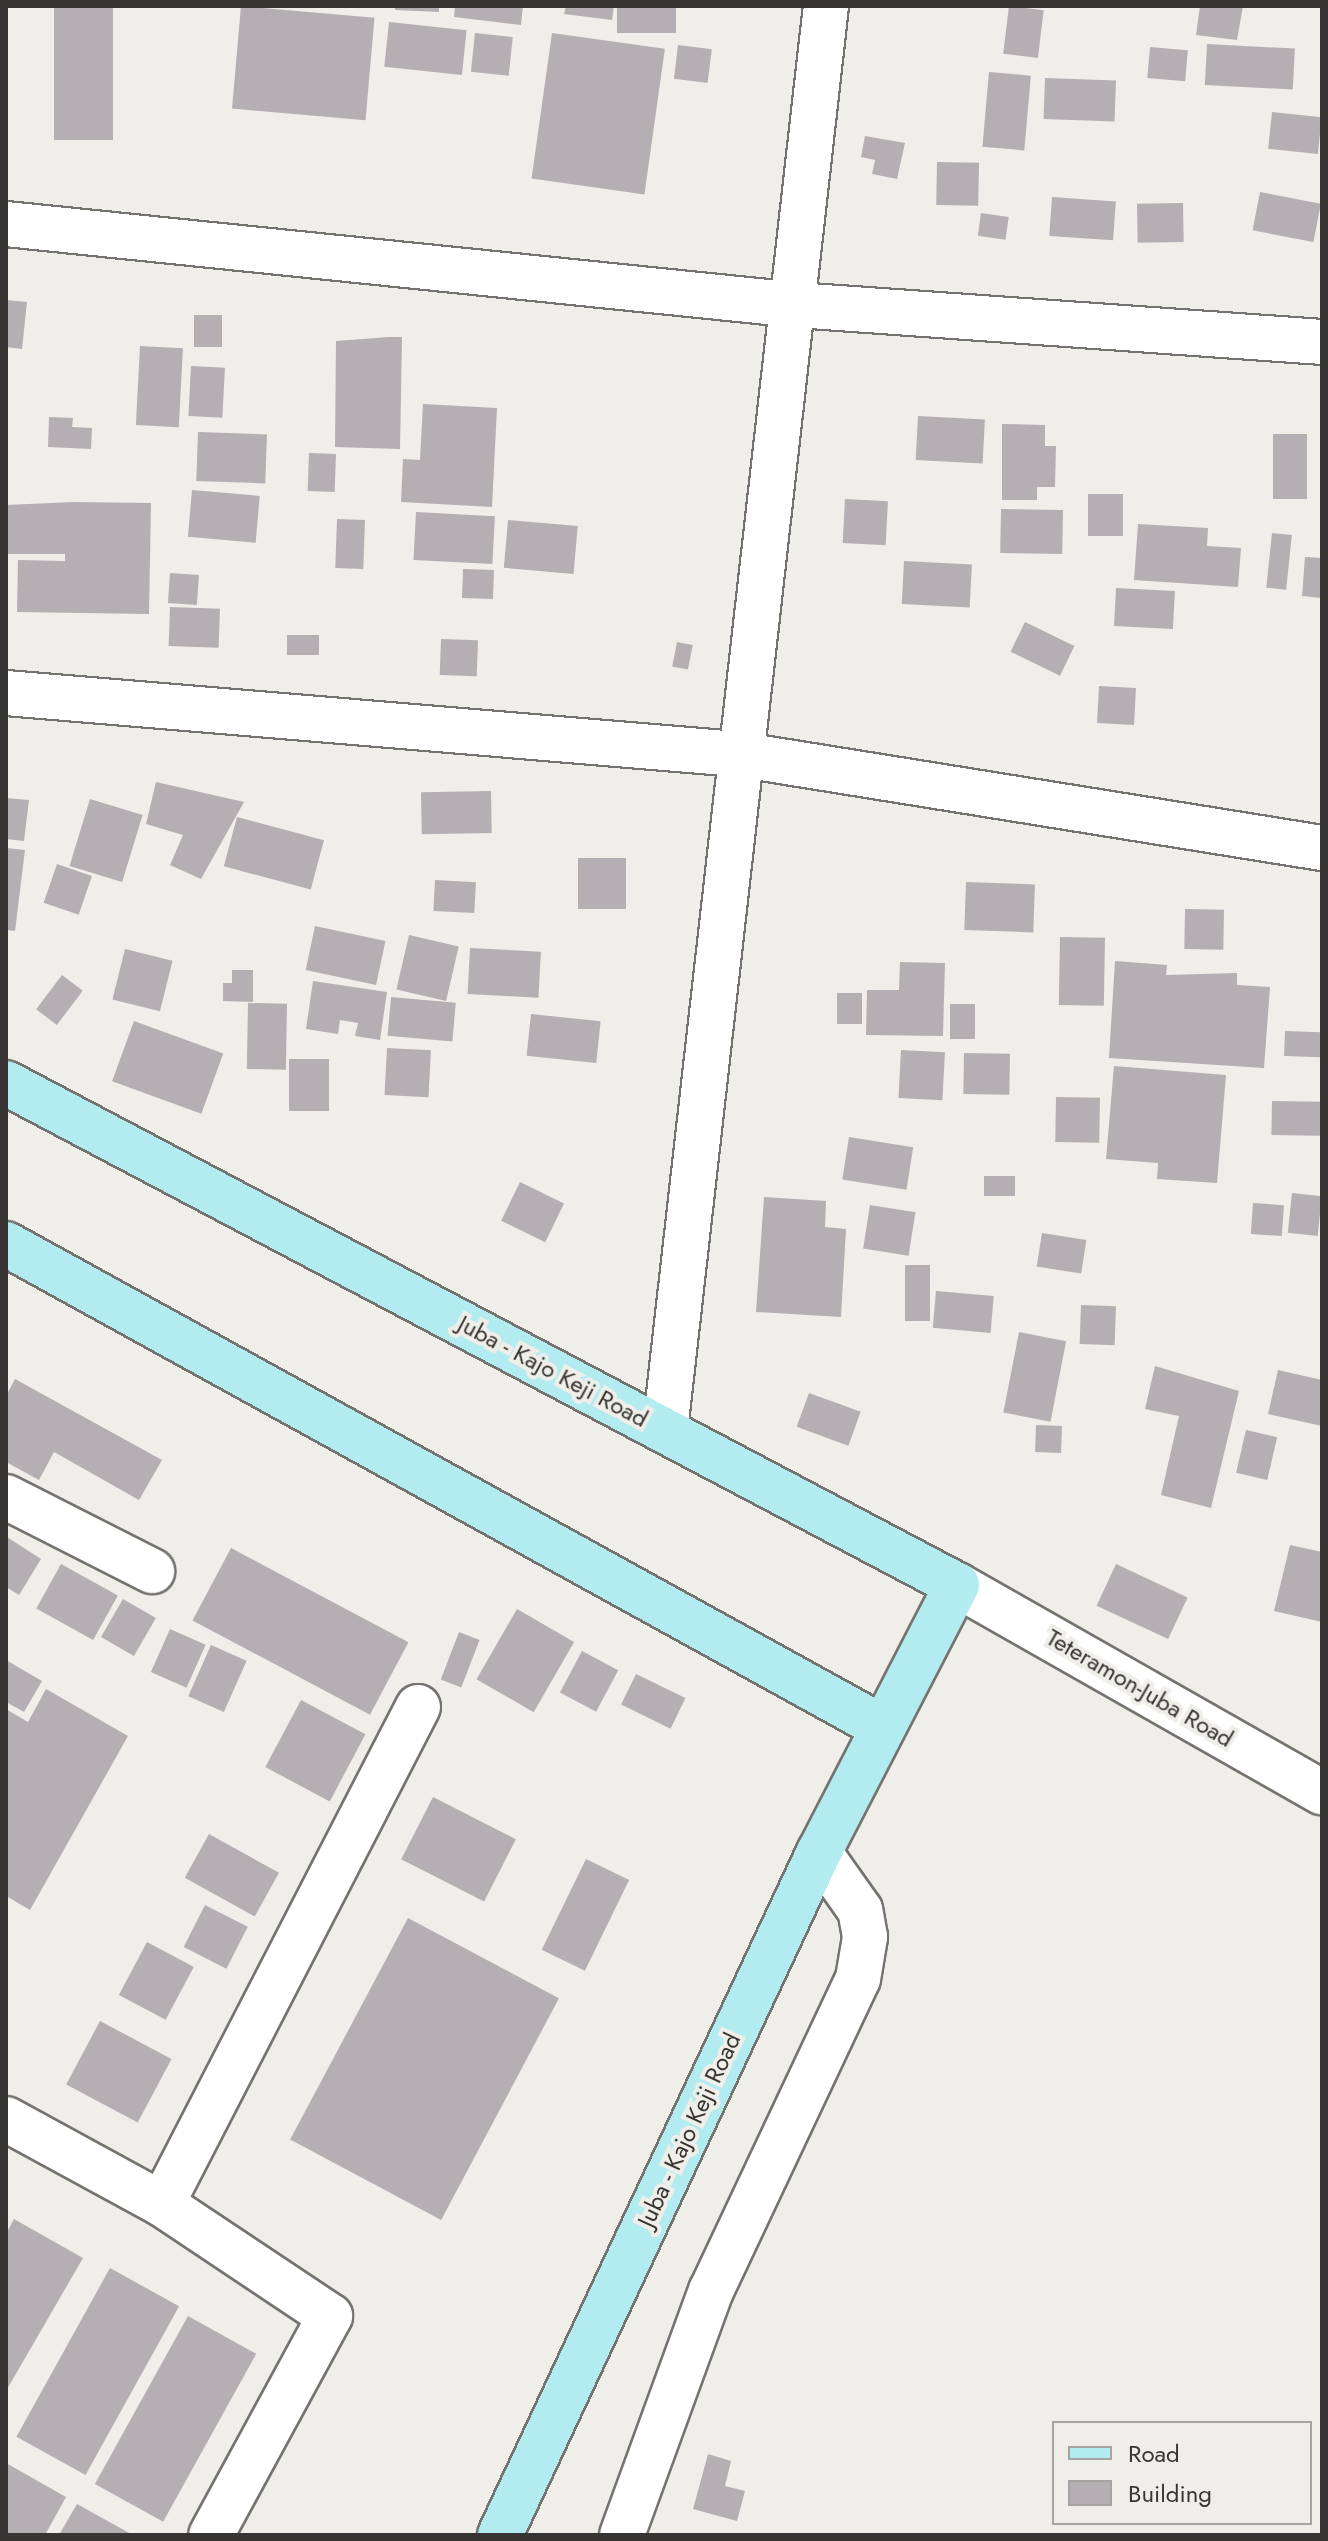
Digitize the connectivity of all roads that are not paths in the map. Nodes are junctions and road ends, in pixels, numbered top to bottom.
1 (826, 6) edge
2 (6, 224) edge
3 (796, 305) junction
4 (1322, 342) edge
5 (6, 693) edge
6 (737, 754) junction
7 (1322, 848) edge
8 (6, 1083) edge
9 (6, 1244) edge
10 (665, 1430) junction
11 (6, 1497) edge
12 (152, 1571) dead end
13 (957, 1585) junction
14 (418, 1707) dead end
15 (882, 1727) junction
16 (1322, 1792) edge
17 (819, 1852) junction
18 (6, 2119) edge
19 (162, 2204) junction
20 (211, 2535) edge
21 (500, 2535) edge
22 (622, 2535) edge

1 - 3 street
2 - 3 street
3 - 4 street
3 - 6 street
5 - 6 street
6 - 7 street
6 - 10 street
8 - 10 main road, Juba - Kajo Keji Road
9 - 15 main road
10 - 13 main road, Juba - Kajo Keji Road
11 - 12 street
13 - 15 main road, Juba - Kajo Keji Road
13 - 16 street, Teteramon-Juba Road
14 - 19 street
15 - 17 main road, Juba - Kajo Keji Road
17 - 21 main road, Juba - Kajo Keji Road
17 - 22 street
18 - 19 street
19 - 20 street

